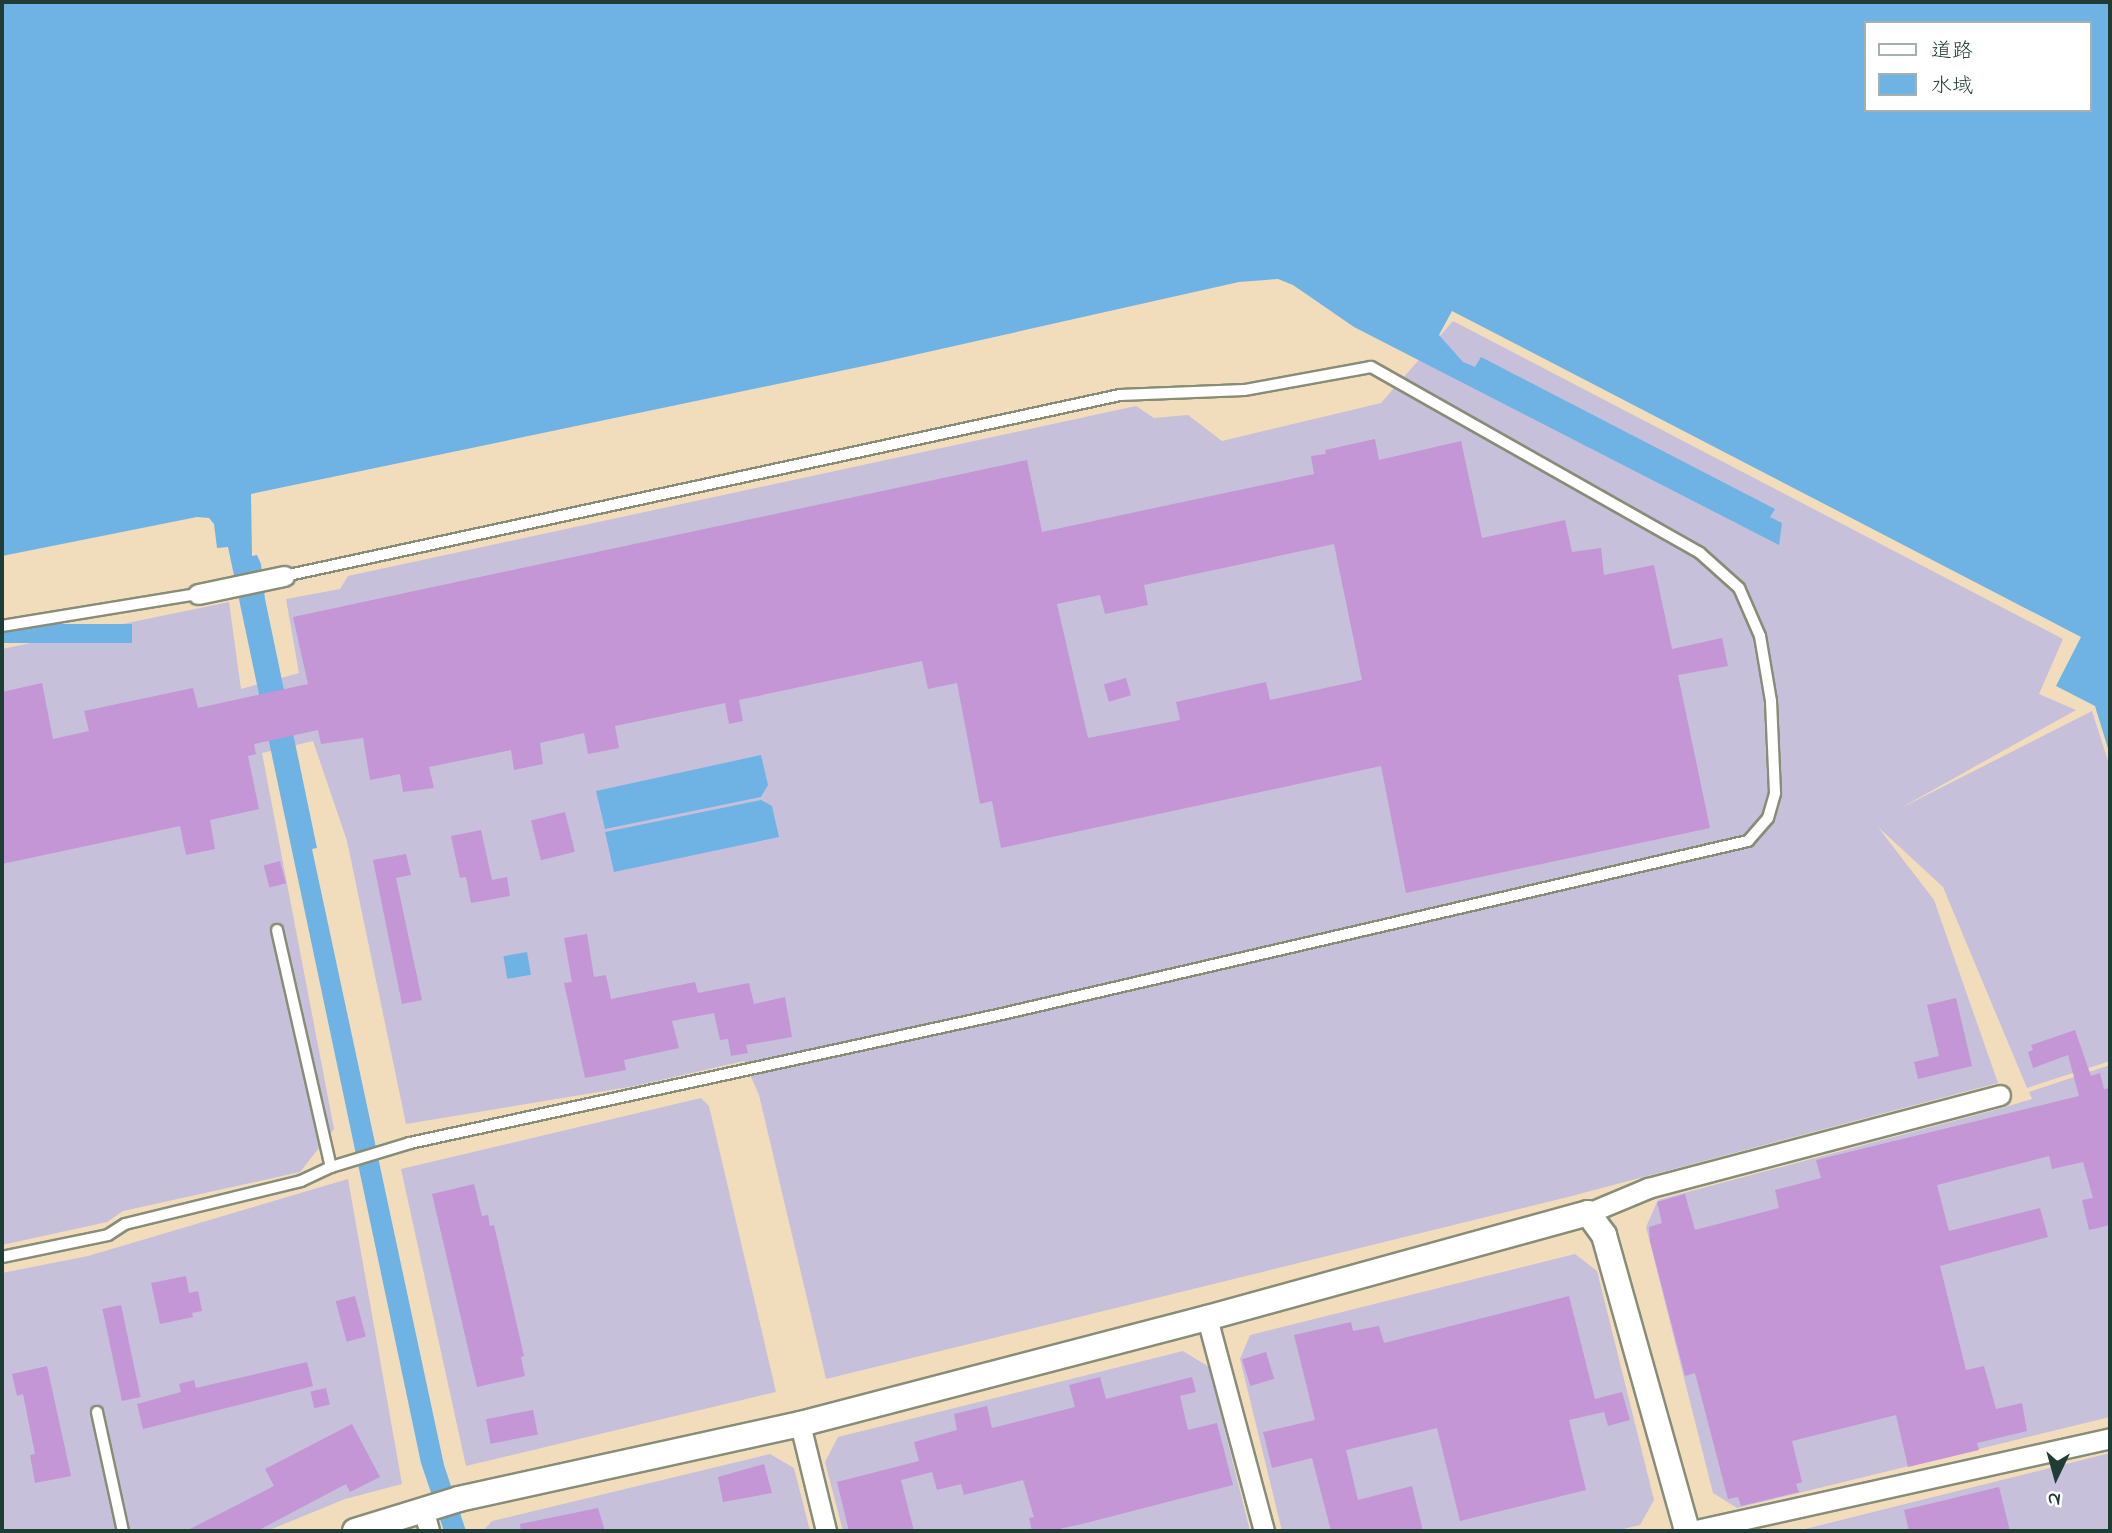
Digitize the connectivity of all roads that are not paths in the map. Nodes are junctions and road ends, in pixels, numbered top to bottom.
1 (284, 576) joint
2 (198, 594) joint
3 (2, 626) edge
4 (277, 930) dead end
5 (2000, 1095) dead end
6 (331, 1167) junction
7 (1588, 1213) junction
8 (2, 1257) edge
9 (1207, 1318) junction
10 (97, 1412) dead end
11 (800, 1424) junction
12 (2110, 1438) edge
13 (428, 1515) edge
14 (123, 1531) edge
15 (355, 1531) edge
16 (826, 1531) edge
17 (1265, 1531) edge
18 (1689, 1531) edge

1 - 2 street
1 - 6 lane
2 - 3 lane
4 - 6 lane
5 - 7 street
6 - 8 lane
7 - 9 street
7 - 18 street
9 - 11 street
9 - 17 street
10 - 14 lane
11 - 13 street
11 - 16 street
12 - 18 street
13 - 15 street

